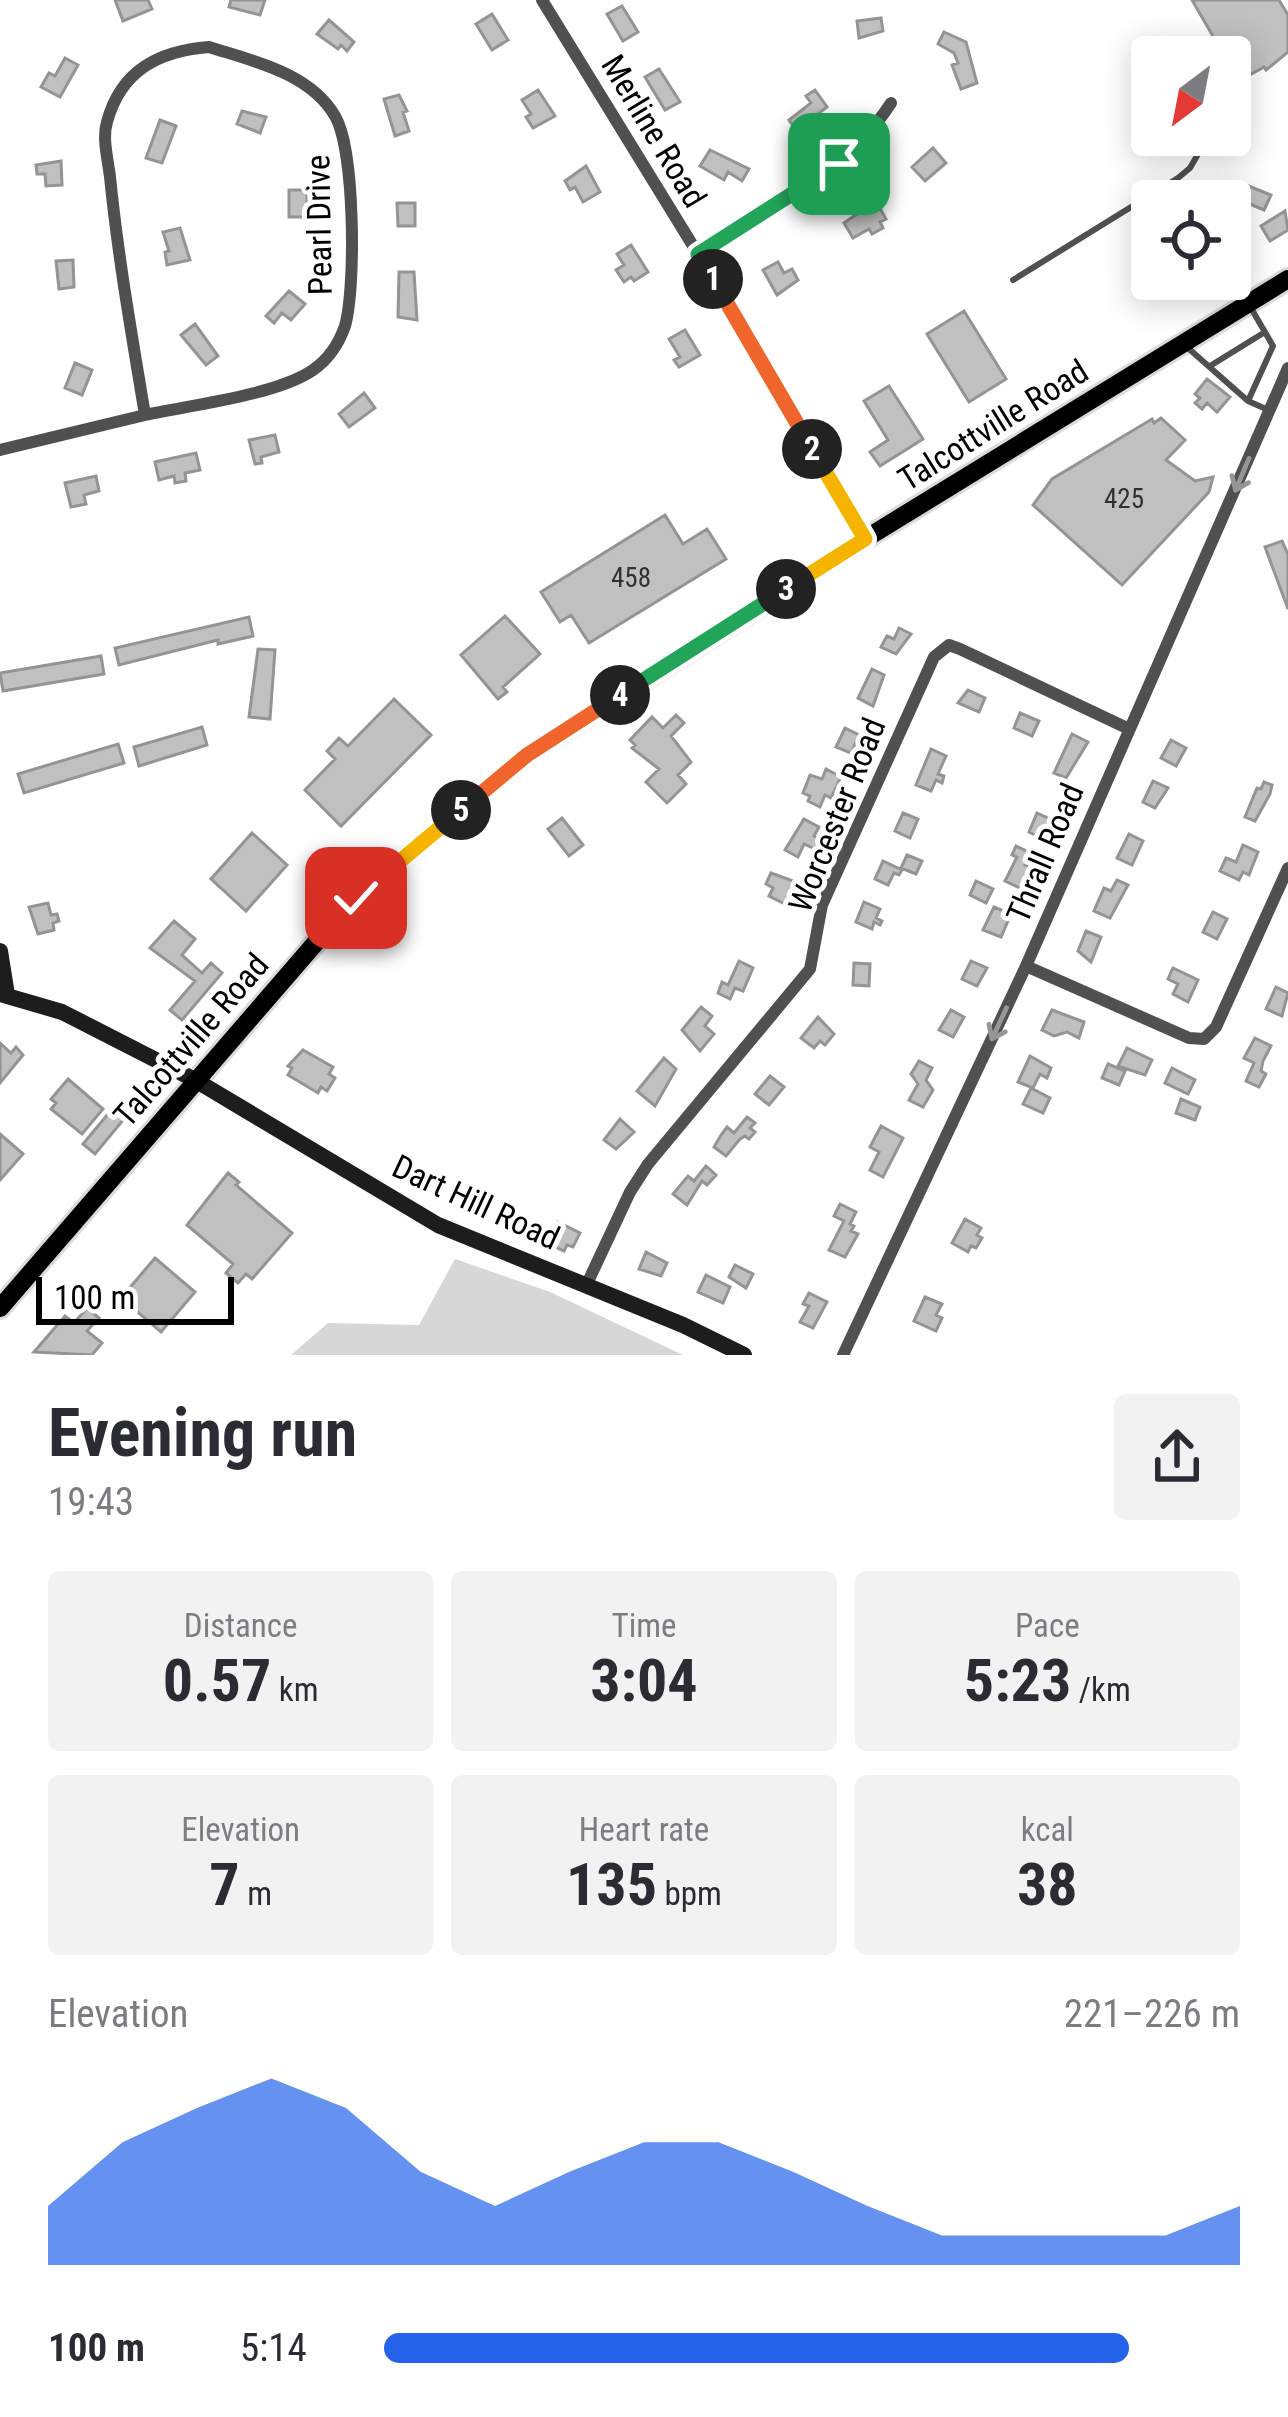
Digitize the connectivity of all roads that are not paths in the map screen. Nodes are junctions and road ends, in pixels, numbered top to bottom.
1 (542, 0) edge
2 (891, 103) dead end
3 (1197, 156) edge
4 (698, 254) junction
5 (1288, 279) edge
6 (1013, 280) dead end
7 (1248, 304) junction
8 (1265, 332) junction
9 (1184, 343) junction
10 (1210, 366) junction
11 (1288, 368) edge
12 (1248, 400) junction
13 (1269, 411) junction
14 (145, 415) junction
15 (0, 450) edge
16 (865, 539) junction
17 (1127, 728) junction
18 (1288, 868) edge
19 (0, 951) edge
20 (1026, 966) junction
21 (3, 994) edge
22 (195, 1080) junction
23 (586, 1286) junction
24 (0, 1308) edge
25 (744, 1355) edge
26 (843, 1355) edge

1 - 4 street, Merline Road
2 - 4 street
3 - 6 lane
4 - 16 street, Merline Road
5 - 7 main road, Talcottville Road
7 - 8 lane
7 - 9 main road, Talcottville Road
8 - 10 lane
8 - 12 lane
9 - 10 lane
9 - 16 main road, Talcottville Road
10 - 12 lane
11 - 13 street, Thrall Road
12 - 13 lane
13 -> 17 street, Thrall Road
14 - 14 street, Pearl Drive
14 - 15 street, Pearl Drive
16 - 22 main road, Talcottville Road
17 - 20 street, Thrall Road
17 - 23 street, Worcester Road
18 - 20 street
19 - 21 main road
20 -> 26 street, Thrall Road
21 - 22 main road, Dart Hill Road
22 - 23 main road, Dart Hill Road
22 - 24 main road, Talcottville Road
23 - 25 main road, Dart Hill Road

